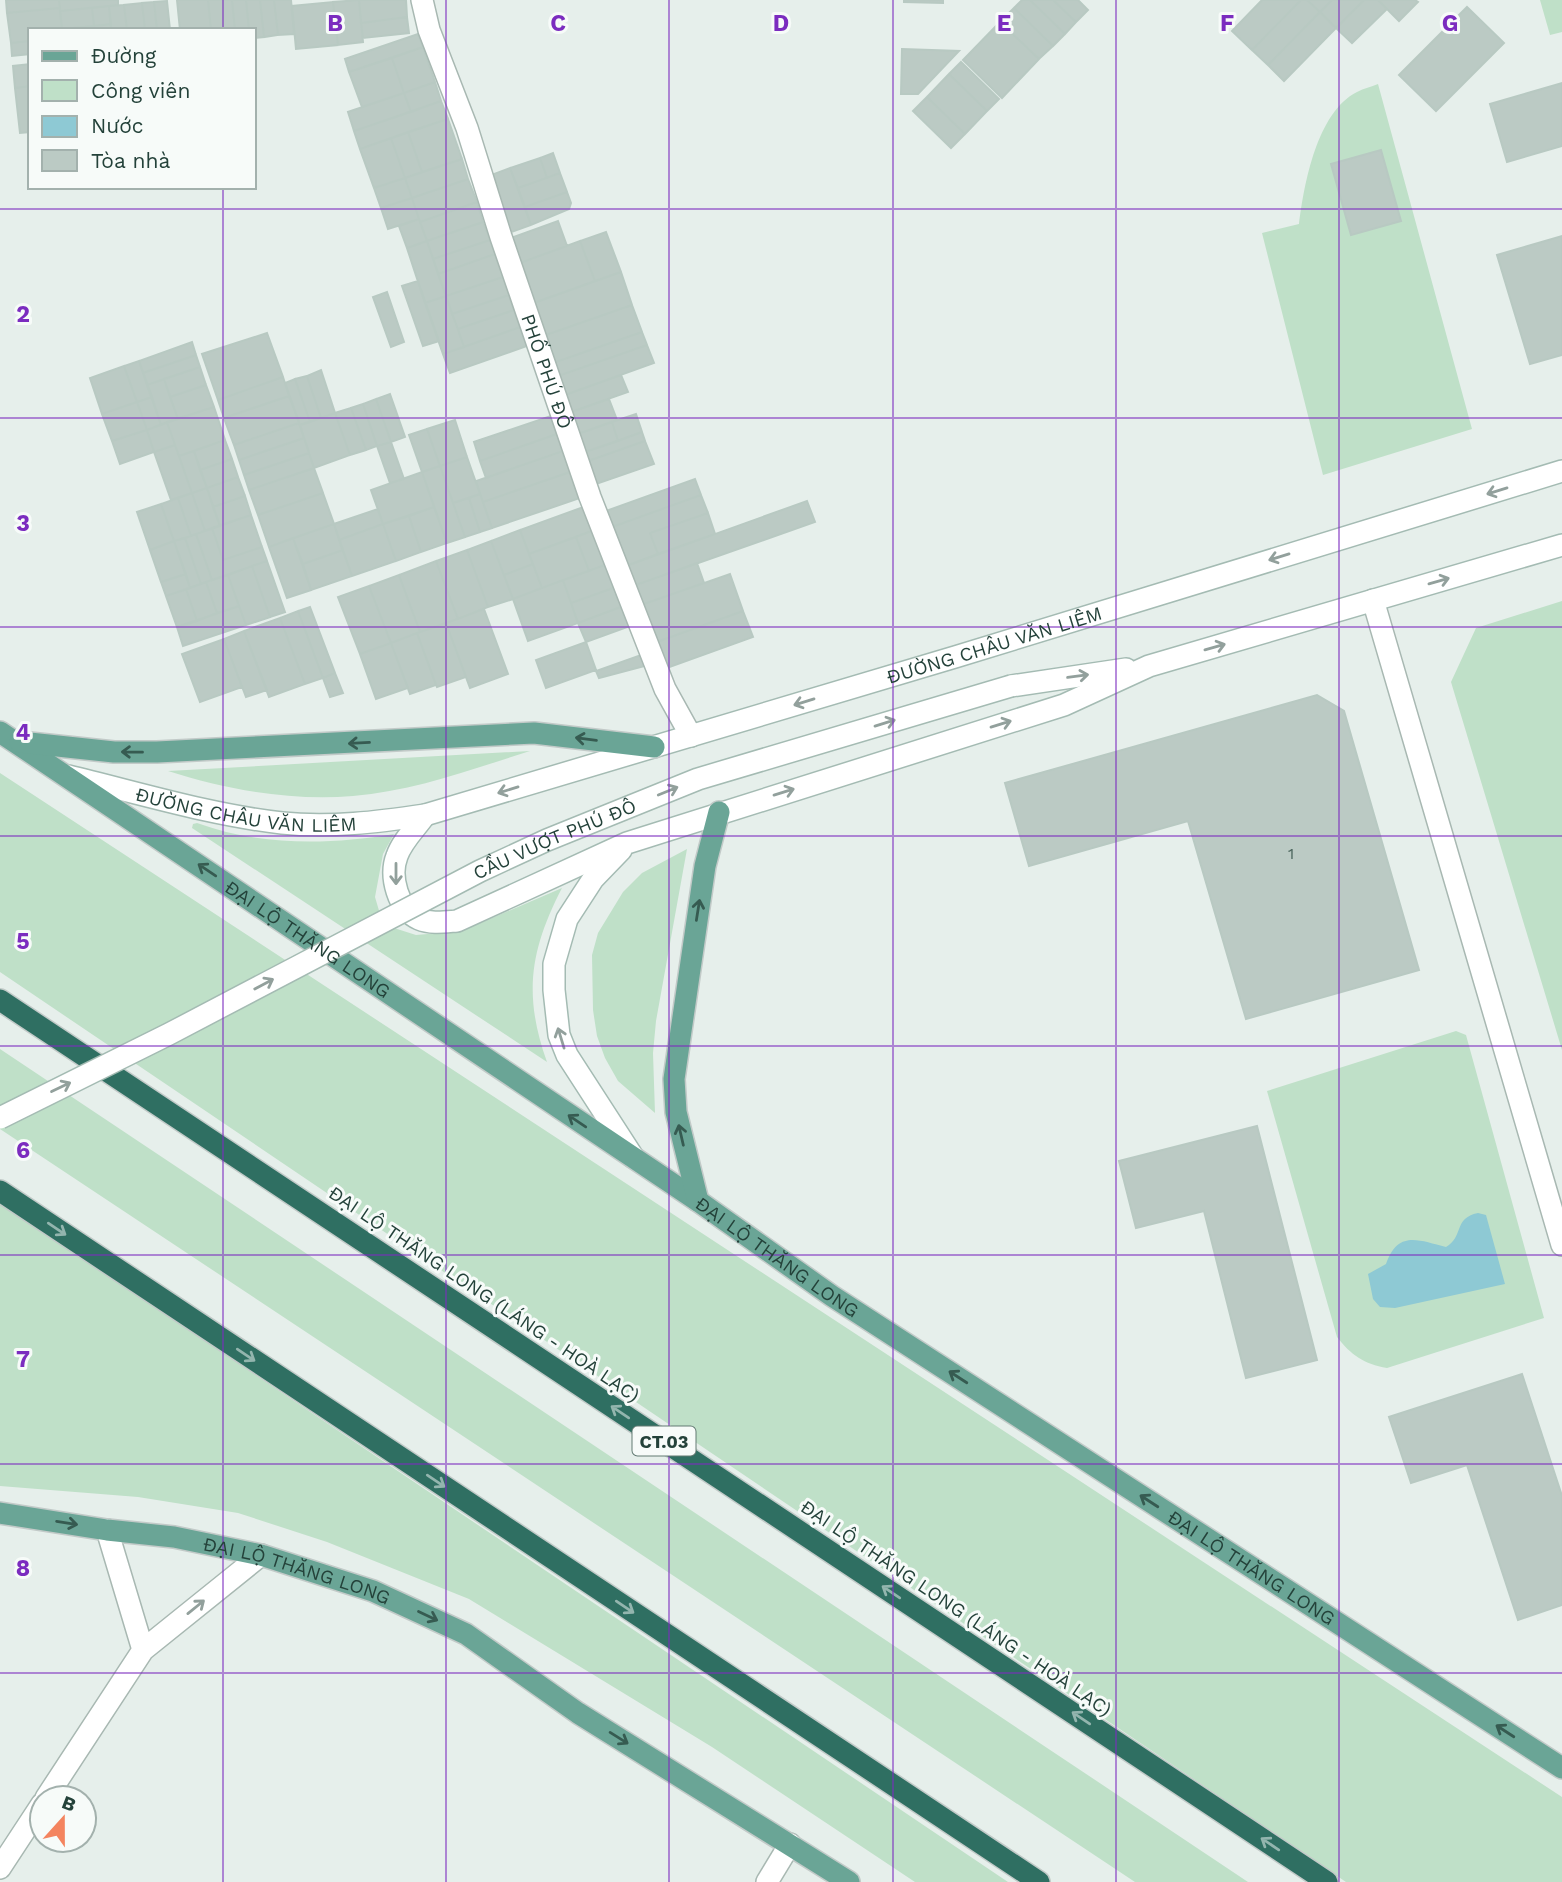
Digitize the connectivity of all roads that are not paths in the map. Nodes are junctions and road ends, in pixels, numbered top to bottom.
1 (422, 0) edge
2 (1562, 471) edge
3 (1562, 545) edge
4 (1373, 600) junction
5 (1149, 666) junction
6 (691, 736) junction
7 (8, 737) edge
8 (654, 747) junction
9 (68, 776) junction
10 (719, 812) junction
11 (425, 816) junction
12 (627, 842) junction
13 (0, 1000) edge
14 (0, 1118) edge
15 (634, 1159) junction
16 (0, 1191) edge
17 (698, 1201) junction
18 (1562, 1245) edge
19 (0, 1513) edge
20 (107, 1530) junction
21 (261, 1555) junction
22 (143, 1650) junction
23 (1562, 1768) edge
24 (55, 1784) edge
25 (28, 1825) edge
26 (790, 1844) junction
27 (0, 1868) edge
28 (767, 1882) edge
29 (849, 1882) edge
30 (1039, 1882) edge
31 (1327, 1882) edge

1 - 6 main road, PHỐ PHÚ ĐÔ
2 -> 6 main road, ĐƯỜNG CHÂU VĂN LIÊM
4 -> 3 main road
5 -> 4 main road
4 - 18 main road
10 -> 5 main road
14 -> 5 main road, CẦU VƯỢT PHÚ ĐÔ, bridge
6 - 8 main road, ĐƯỜNG CHÂU VĂN LIÊM
8 -> 7 main road
7 - 9 main road, ĐẠI LỘ THĂNG LONG
8 -> 11 main road, ĐƯỜNG CHÂU VĂN LIÊM
9 - 11 main road, ĐƯỜNG CHÂU VĂN LIÊM
15 -> 9 main road, ĐẠI LỘ THĂNG LONG
10 - 12 main road
17 -> 10 main road
11 -> 12 main road
15 -> 12 main road
31 -> 13 highway, ĐẠI LỘ THĂNG LONG (LÁNG - HOÀ LẠC) / CT.03
15 - 17 main road, ĐẠI LỘ THĂNG LONG
16 -> 30 highway
23 -> 17 main road, ĐẠI LỘ THĂNG LONG
19 -> 20 main road, ĐẠI LỘ THĂNG LONG
20 - 21 main road, ĐẠI LỘ THĂNG LONG
20 - 22 main road
22 -> 21 main road
21 -> 26 main road, ĐẠI LỘ THĂNG LONG
22 - 24 main road
25 - 27 main road
26 - 28 main road
26 - 29 main road, ĐẠI LỘ THĂNG LONG

